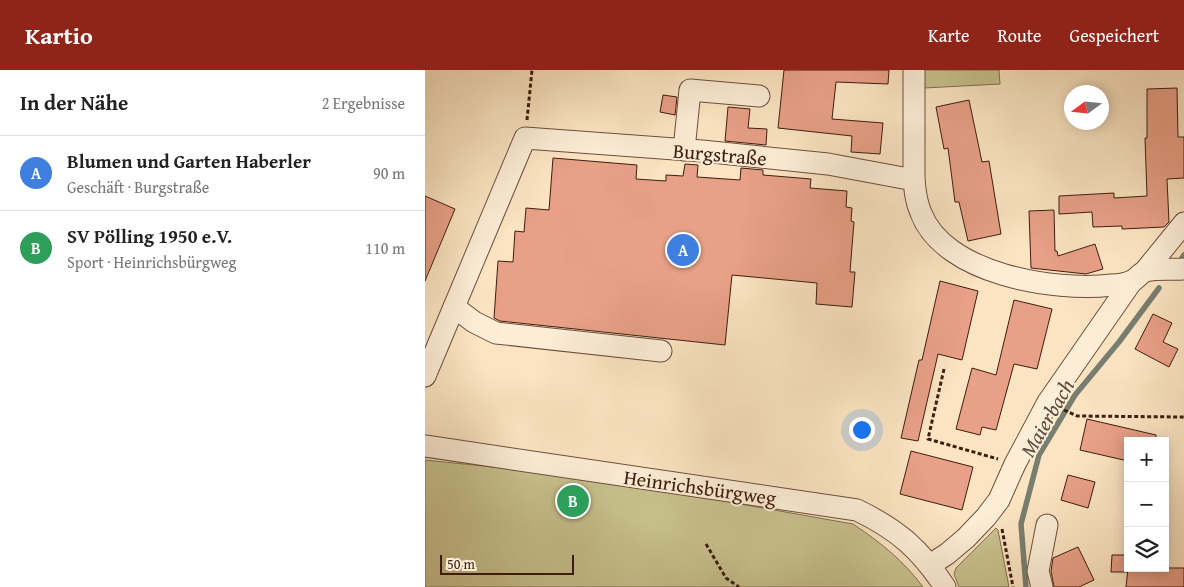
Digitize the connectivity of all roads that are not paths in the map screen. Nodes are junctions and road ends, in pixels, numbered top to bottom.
1 (914, 70) edge
2 (759, 96) dead end
3 (684, 150) junction
4 (914, 180) junction
5 (1184, 223) edge
6 (1184, 270) edge
7 (1139, 276) junction
8 (454, 307) junction
9 (661, 351) dead end
10 (425, 376) edge
11 (425, 446) edge
12 (1047, 525) dead end
13 (930, 565) junction
14 (945, 587) edge
15 (1042, 587) edge

1 - 4 street
2 - 3 street
3 - 4 street, Burgstraße
3 - 8 street, Burgstraße
4 - 7 street
5 - 7 street
6 - 7 street
7 - 13 street
8 - 9 street
8 - 10 street
11 - 13 street, Heinrichsbürgweg
12 - 15 street
13 - 14 street, Heinrichsbürgweg

